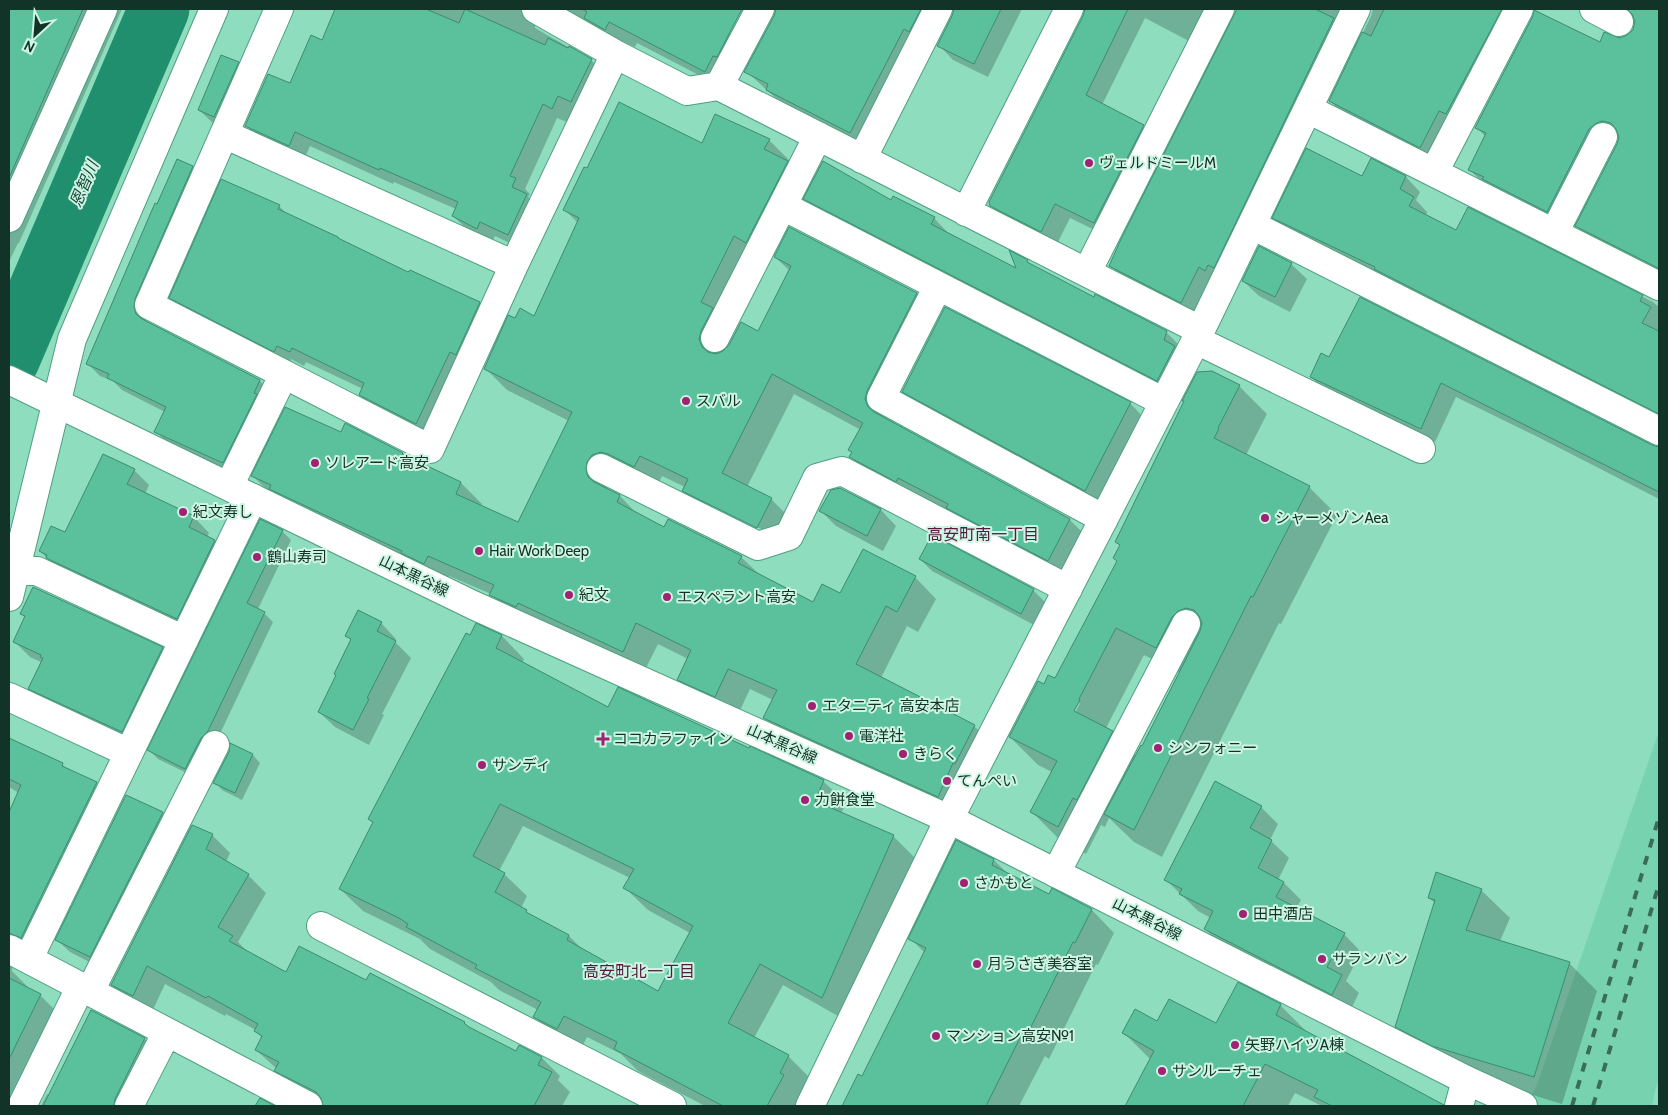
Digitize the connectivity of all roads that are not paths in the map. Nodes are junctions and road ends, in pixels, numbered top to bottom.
1 (103, 9) edge
2 (214, 9) edge
3 (279, 9) edge
4 (760, 9) edge
5 (938, 9) edge
6 (1069, 9) edge
7 (1220, 9) edge
8 (1356, 9) edge
9 (1519, 9) edge
10 (1594, 9) edge
11 (548, 12) edge
12 (1620, 22) dead end
13 (615, 54) junction
14 (719, 86) junction
15 (1308, 109) junction
16 (224, 134) junction
17 (818, 136) junction
18 (1603, 137) dead end
19 (862, 159) junction
20 (1434, 172) junction
21 (782, 206) junction
22 (966, 212) junction
23 (9, 218) edge
24 (1252, 225) junction
25 (1554, 233) junction
26 (514, 265) junction
27 (1086, 272) junction
28 (938, 286) junction
29 (1659, 286) edge
30 (1198, 335) junction
31 (716, 338) dead end
32 (284, 374) junction
33 (9, 380) edge
34 (46, 398) junction
35 (1164, 402) junction
36 (1659, 431) edge
37 (1421, 449) dead end
38 (601, 468) dead end
39 (241, 492) junction
40 (1104, 519) junction
41 (15, 570) junction
42 (1068, 588) junction
43 (9, 597) edge
44 (1186, 624) dead end
45 (184, 640) junction
46 (9, 697) edge
47 (215, 745) dead end
48 (129, 753) junction
49 (949, 819) junction
50 (1056, 873) junction
51 (321, 926) dead end
52 (19, 953) edge
53 (86, 989) junction
54 (167, 1032) junction
55 (1466, 1080) junction
56 (22, 1106) edge
57 (129, 1106) edge
58 (308, 1106) edge
59 (672, 1106) edge
60 (810, 1106) edge
61 (1460, 1106) edge
62 (1523, 1106) edge

1 - 23 street
2 - 34 street
3 - 16 street
4 - 14 street
5 - 19 street
6 - 22 street
7 - 27 street
8 - 15 street
9 - 20 street
10 - 12 street
11 - 13 street
13 - 14 street
13 - 26 street
14 - 17 street
15 - 20 street
15 - 24 street
16 - 26 street
16 - 32 street
17 - 19 street
17 - 21 street
18 - 25 street
19 - 22 street
20 - 25 street
21 - 28 street
21 - 31 street
22 - 27 street
24 - 30 street
24 - 36 street
25 - 29 street
26 - 32 street
27 - 30 street
28 - 35 street
28 - 40 street
30 - 35 street
30 - 37 street
32 - 39 street
33 - 34 street, 山本黒谷線
34 - 39 street, 山本黒谷線
34 - 41 street
35 - 40 street
38 - 42 street
39 - 45 street
39 - 49 street, 山本黒谷線
40 - 42 street
41 - 43 street
41 - 45 street
42 - 49 street
44 - 50 street
45 - 48 street
46 - 48 street
47 - 53 street
48 - 52 street
49 - 50 street, 山本黒谷線
49 - 60 street
50 - 55 street, 山本黒谷線
51 - 59 street
52 - 53 street
53 - 54 street
53 - 56 street
54 - 57 street
54 - 58 street
55 - 61 street
55 - 62 street, 山本黒谷線

